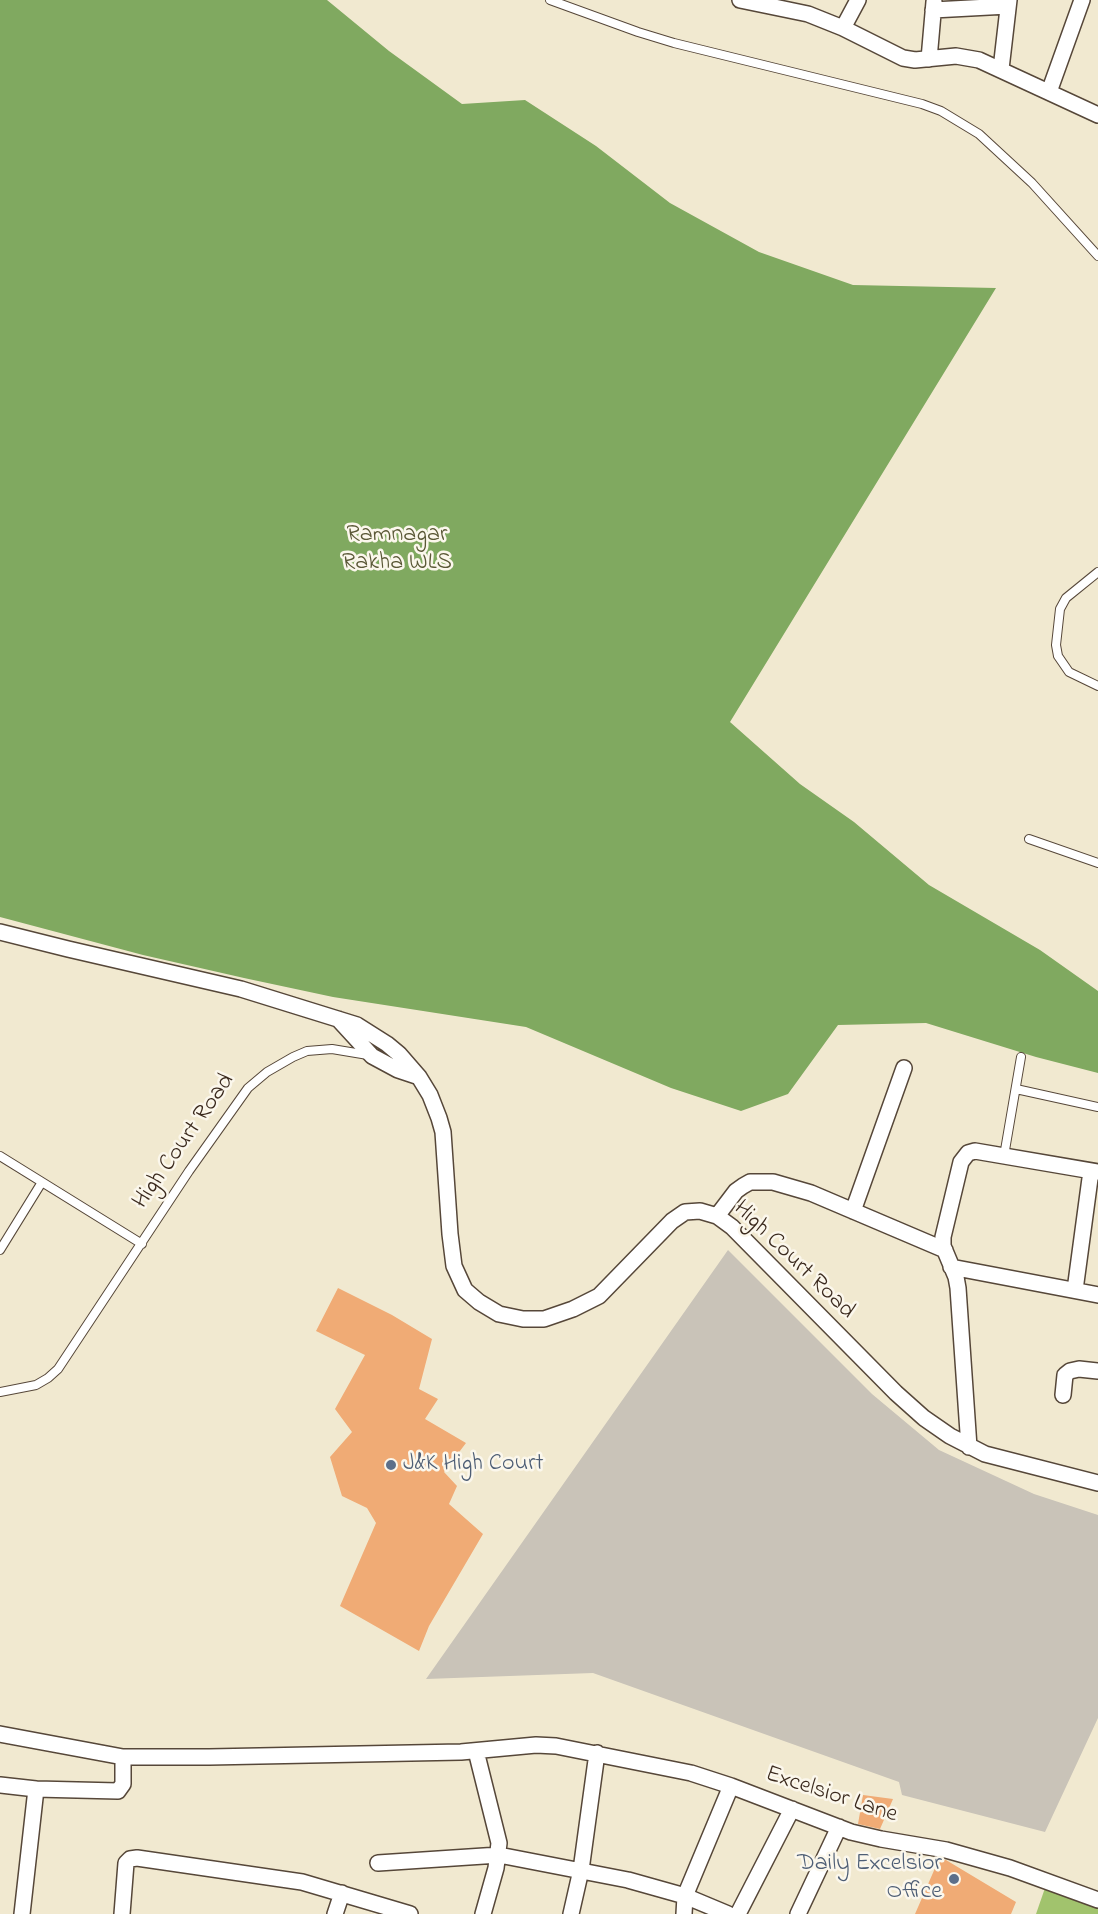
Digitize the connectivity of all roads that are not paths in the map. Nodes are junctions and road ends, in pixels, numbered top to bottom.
1 (550, 0) edge
2 (743, 0) edge
3 (858, 0) edge
4 (1082, 0) edge
5 (1008, 3) edge
6 (933, 5) edge
7 (808, 7) edge
8 (843, 28) junction
9 (929, 59) junction
10 (1001, 69) junction
11 (1049, 92) junction
12 (1098, 115) edge
13 (1098, 256) edge
14 (1098, 573) edge
15 (1098, 686) edge
16 (1029, 839) dead end
17 (1098, 863) edge
18 (0, 932) edge
19 (338, 1019) junction
20 (372, 1056) junction
21 (1021, 1057) dead end
22 (904, 1068) dead end
23 (419, 1077) junction
24 (1016, 1089) junction
25 (1098, 1107) edge
26 (0, 1156) edge
27 (1004, 1156) junction
28 (1095, 1172) edge
29 (42, 1182) junction
30 (853, 1211) junction
31 (717, 1216) junction
32 (142, 1244) junction
33 (0, 1250) edge
34 (945, 1250) junction
35 (951, 1267) junction
36 (1075, 1290) junction
37 (1098, 1295) edge
38 (1098, 1371) edge
39 (0, 1392) edge
40 (1063, 1395) dead end
41 (969, 1447) junction
42 (1095, 1479) edge
43 (0, 1734) edge
44 (476, 1751) junction
45 (590, 1752) junction
46 (123, 1756) junction
47 (0, 1785) edge
48 (731, 1786) junction
49 (36, 1789) junction
50 (792, 1809) junction
51 (839, 1827) junction
52 (499, 1855) junction
53 (378, 1863) dead end
54 (581, 1870) junction
55 (342, 1893) junction
56 (685, 1896) junction
57 (1098, 1900) edge
58 (22, 1914) edge
59 (122, 1914) edge
60 (335, 1914) edge
61 (410, 1914) edge
62 (483, 1914) edge
63 (572, 1914) edge
64 (684, 1914) edge
65 (728, 1914) edge
66 (738, 1914) edge
67 (798, 1914) edge

1 - 13 lane
2 - 7 street
3 - 8 street
4 - 11 street
5 - 6 street
5 - 10 street
6 - 9 street
7 - 8 street
8 - 9 street
9 - 10 street
10 - 11 street
11 - 12 street
14 - 15 lane
16 - 17 lane
18 - 19 street
19 - 20 street
19 - 23 street
20 - 23 street
20 - 32 lane, High Court Road
21 - 24 lane
22 - 30 street
23 - 31 street, High Court Road
24 - 25 lane
24 - 27 lane
26 - 29 lane
27 - 28 street
27 - 34 street
28 - 36 street
29 - 32 lane
29 - 33 lane
30 - 31 street
30 - 34 street
31 - 41 street, High Court Road
32 - 39 lane, High Court Road
34 - 35 street
35 - 36 street
35 - 41 street
36 - 37 street
38 - 40 street
41 - 42 street, High Court Road
43 - 46 street, Excelsior Lane
44 - 45 street, Excelsior Lane
44 - 46 street, Excelsior Lane
44 - 52 street
45 - 48 street, Excelsior Lane
45 - 54 street
46 - 49 street
47 - 49 street
48 - 50 street, Excelsior Lane
48 - 56 street
49 - 58 street
50 - 51 street, Excelsior Lane
50 - 66 street
51 - 57 street, Excelsior Lane
51 - 67 street
52 - 53 street
52 - 54 street
52 - 62 street
54 - 56 street
54 - 63 street
55 - 59 street
55 - 60 street
55 - 61 street
56 - 64 street
56 - 65 street

